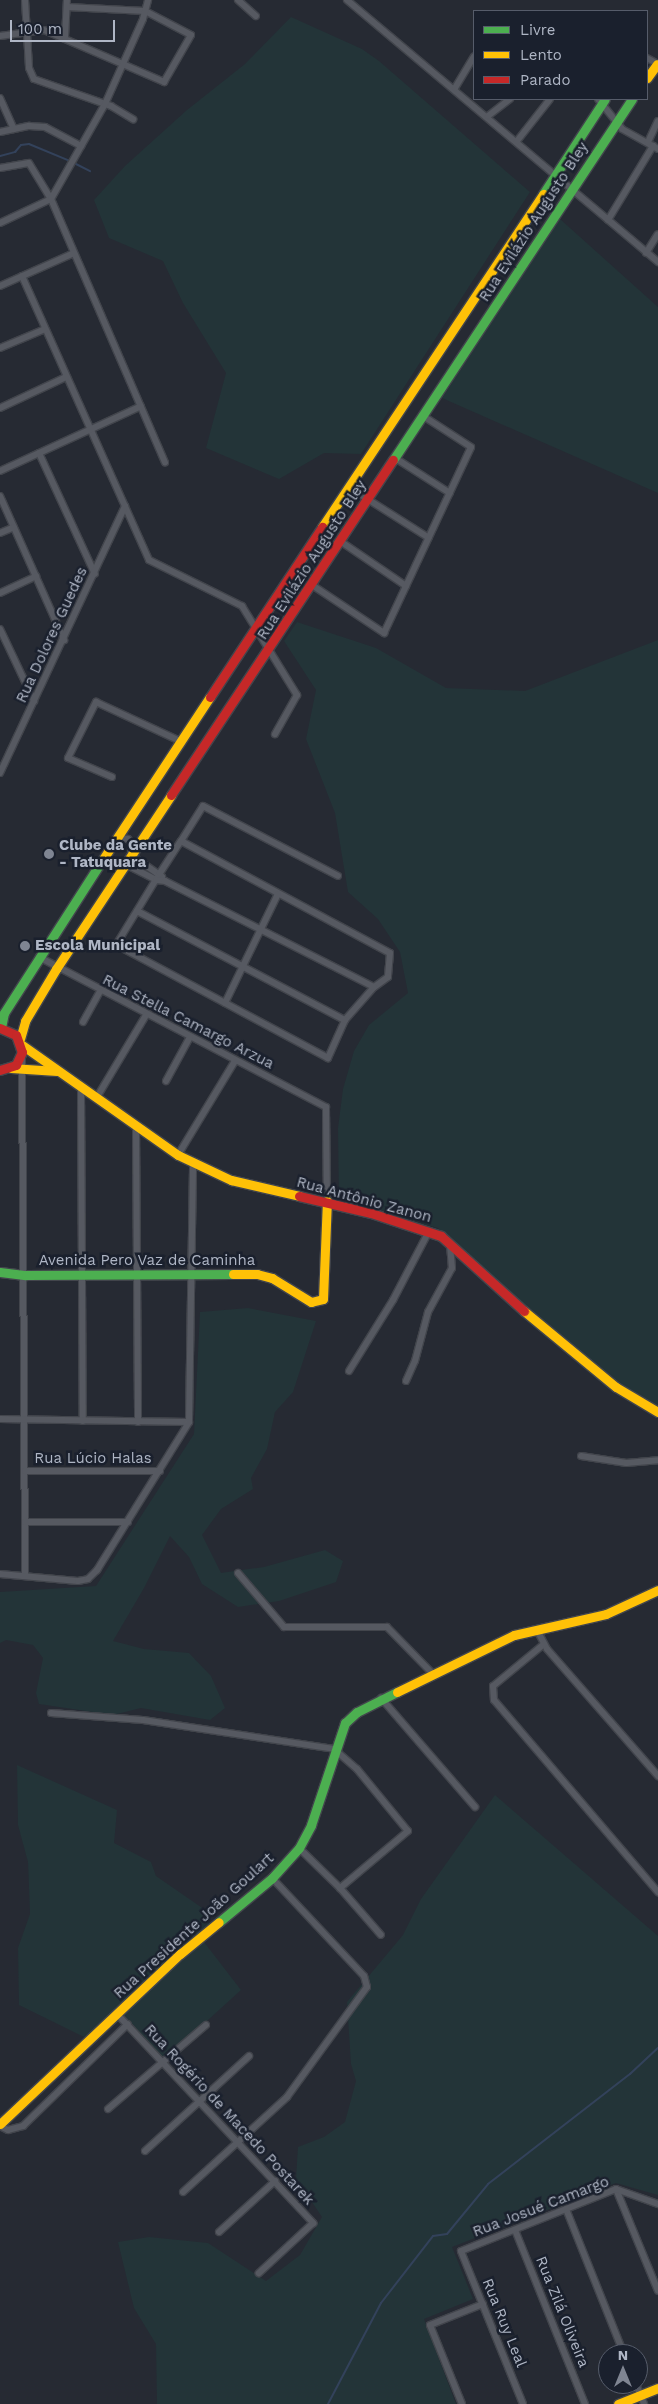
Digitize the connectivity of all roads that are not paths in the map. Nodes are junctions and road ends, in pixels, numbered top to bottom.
1 (25, 0) edge
2 (116, 0) edge
3 (148, 0) edge
4 (238, 0) edge
5 (347, 0) edge
6 (67, 3) edge
7 (116, 8) junction
8 (145, 11) junction
9 (256, 16) dead end
10 (27, 31) junction
11 (0, 36) edge
12 (65, 37) junction
13 (473, 58) edge
14 (658, 63) edge
15 (124, 64) junction
16 (648, 77) edge
17 (455, 88) junction
18 (0, 98) edge
19 (509, 100) edge
20 (549, 100) edge
21 (602, 100) edge
22 (631, 100) edge
23 (105, 104) junction
24 (488, 116) junction
25 (133, 119) dead end
26 (658, 121) edge
27 (616, 122) junction
28 (14, 129) junction
29 (0, 132) edge
30 (517, 141) junction
31 (81, 146) junction
32 (653, 146) edge
33 (0, 168) edge
34 (556, 175) junction
35 (572, 190) junction
36 (51, 199) junction
37 (608, 220) junction
38 (0, 223) edge
39 (658, 234) edge
40 (74, 253) junction
41 (646, 253) junction
42 (658, 262) edge
43 (22, 276) junction
44 (0, 286) edge
45 (45, 329) junction
46 (0, 348) edge
47 (66, 377) junction
48 (141, 406) junction
49 (0, 408) edge
50 (423, 416) junction
51 (89, 431) junction
52 (39, 453) junction
53 (395, 458) junction
54 (165, 462) dead end
55 (0, 471) edge
56 (350, 488) junction
57 (450, 493) junction
58 (0, 496) edge
59 (368, 499) junction
60 (125, 506) junction
61 (14, 527) junction
62 (0, 533) edge
63 (428, 538) junction
64 (340, 541) junction
65 (95, 574) junction
66 (36, 576) junction
67 (312, 585) junction
68 (406, 586) junction
69 (0, 593) edge
70 (258, 628) junction
71 (0, 629) edge
72 (64, 640) junction
73 (270, 648) junction
74 (34, 701) junction
75 (275, 734) dead end
76 (182, 742) junction
77 (1, 769) edge
78 (112, 777) dead end
79 (118, 838) junction
80 (180, 841) junction
81 (131, 855) junction
82 (125, 864) junction
83 (160, 873) junction
84 (338, 876) dead end
85 (156, 880) junction
86 (165, 881) junction
87 (278, 894) junction
88 (137, 911) junction
89 (261, 929) junction
90 (38, 957) junction
91 (243, 965) junction
92 (56, 969) junction
93 (374, 987) junction
94 (100, 991) junction
95 (224, 1003) junction
96 (2, 1013) edge
97 (146, 1016) junction
98 (345, 1020) junction
99 (83, 1022) dead end
100 (1, 1028) edge
101 (190, 1037) junction
102 (21, 1045) junction
103 (236, 1061) junction
104 (25, 1068) junction
105 (3, 1070) edge
106 (62, 1072) junction
107 (166, 1080) dead end
108 (81, 1086) junction
109 (97, 1097) junction
110 (136, 1125) junction
111 (178, 1155) junction
112 (193, 1162) junction
113 (327, 1201) junction
114 (429, 1231) junction
115 (448, 1242) junction
116 (0, 1272) edge
117 (26, 1275) junction
118 (80, 1275) junction
119 (138, 1275) junction
120 (192, 1275) junction
121 (349, 1372) dead end
122 (406, 1381) dead end
123 (658, 1412) edge
124 (0, 1419) edge
125 (26, 1421) junction
126 (83, 1421) junction
127 (138, 1422) junction
128 (189, 1422) junction
129 (581, 1456) dead end
130 (658, 1460) edge
131 (25, 1470) junction
132 (160, 1472) junction
133 (25, 1522) junction
134 (128, 1522) junction
135 (238, 1573) dead end
136 (0, 1574) edge
137 (25, 1574) junction
138 (658, 1590) edge
139 (537, 1630) junction
140 (544, 1644) junction
141 (432, 1673) junction
142 (381, 1698) junction
143 (51, 1713) dead end
144 (334, 1749) junction
145 (658, 1776) edge
146 (475, 1807) dead end
147 (299, 1848) junction
148 (272, 1878) junction
149 (340, 1888) junction
150 (658, 1892) edge
151 (381, 1935) dead end
152 (117, 2014) junction
153 (128, 2024) junction
154 (206, 2025) dead end
155 (249, 2056) dead end
156 (164, 2062) junction
157 (201, 2101) junction
158 (108, 2109) dead end
159 (0, 2125) edge
160 (238, 2141) junction
161 (145, 2151) dead end
162 (275, 2181) junction
163 (616, 2189) junction
164 (183, 2192) dead end
165 (658, 2204) edge
166 (566, 2209) junction
167 (515, 2230) junction
168 (219, 2232) dead end
169 (461, 2251) joint
170 (259, 2273) dead end
171 (658, 2291) edge
172 (482, 2304) junction
173 (620, 2344) edge
174 (658, 2388) edge
175 (641, 2395) junction
176 (462, 2404) edge
177 (523, 2404) edge
178 (585, 2404) edge
179 (618, 2404) edge
180 (644, 2404) edge

1 - 10 street
2 - 7 street
3 - 8 street
4 - 9 street
5 - 17 street
6 - 7 street
6 - 12 street
7 - 8 street
8 - 15 street
8 - 15 street
10 - 11 street
10 - 12 street
10 - 23 street
12 - 15 street
13 - 17 street
14 - 16 street
15 - 23 street
17 - 24 street
18 - 28 street
19 - 24 street
20 - 30 street
21 - 27 street
21 - 34 street, Rua Evilázio Augusto Bley
22 - 27 street, Rua Evilázio Augusto Bley
23 - 25 street
23 - 31 street
24 - 30 street
26 - 32 street
27 - 32 street
27 - 35 street, Rua Evilázio Augusto Bley
28 - 29 street
28 - 31 street
30 - 34 street
31 - 36 street
32 - 37 street
33 - 36 street
34 - 35 street
34 - 56 street, Rua Evilázio Augusto Bley
35 - 37 street
35 - 50 street, Rua Evilázio Augusto Bley
36 - 38 street
36 - 40 street
37 - 41 street
39 - 41 street
40 - 43 street
40 - 48 street
41 - 42 street
43 - 44 street
43 - 45 street
45 - 46 street
45 - 47 street
47 - 49 street
47 - 51 street
48 - 51 street
48 - 54 street
50 - 53 street, Rua Evilázio Augusto Bley
50 - 57 street
51 - 52 street
51 - 60 street
52 - 55 street
52 - 65 street
53 - 57 street
53 - 59 street, Rua Evilázio Augusto Bley
56 - 59 street
56 - 70 street, Rua Evilázio Augusto Bley
57 - 63 street
58 - 61 street
59 - 63 street
59 - 64 street, Rua Evilázio Augusto Bley
60 - 65 street, Rua Dolores Guedes
60 - 70 street
61 - 62 street
61 - 66 street
63 - 68 street
64 - 67 street, Rua Evilázio Augusto Bley
64 - 68 street
65 - 72 street, Rua Dolores Guedes
66 - 69 street
66 - 72 street
67 - 68 street
67 - 73 street, Rua Evilázio Augusto Bley
70 - 73 street
70 - 76 street, Rua Evilázio Augusto Bley
71 - 74 street
72 - 74 street, Rua Dolores Guedes
73 - 75 street
73 - 81 street, Rua Evilázio Augusto Bley
74 - 77 street, Rua Dolores Guedes
76 - 78 street
76 - 79 street, Rua Evilázio Augusto Bley
79 - 81 street
79 - 90 street, Rua Evilázio Augusto Bley
80 - 83 street
80 - 84 street
80 - 87 street
81 - 82 street, Rua Evilázio Augusto Bley
81 - 83 street
82 - 85 street
82 - 92 street, Rua Evilázio Augusto Bley
83 - 85 street
83 - 86 street
85 - 86 street
85 - 88 street
86 - 89 street
87 - 89 street
87 - 93 street
88 - 91 street
88 - 95 street
89 - 91 street
89 - 93 street
90 - 92 street, Rua Stella Camargo Arzua
90 - 96 street, Rua Evilázio Augusto Bley
91 - 95 street
91 - 98 street
92 - 94 street, Rua Stella Camargo Arzua
92 - 102 street, Rua Evilázio Augusto Bley
93 - 98 street
94 - 97 street, Rua Stella Camargo Arzua
94 - 99 street
95 - 98 street
96 - 100 street, Rua Evilázio Augusto Bley
97 - 101 street, Rua Stella Camargo Arzua
97 - 109 street
100 - 102 street, Rua Antônio Zanon
101 - 103 street, Rua Stella Camargo Arzua
101 - 107 street
102 - 104 street
102 - 105 street, Rua Evilázio Augusto Bley
102 - 106 street, Rua Antônio Zanon
103 - 111 street
103 - 113 street, Rua Stella Camargo Arzua
104 - 105 street
104 - 106 street
104 - 117 street
106 - 108 street, Rua Antônio Zanon
108 - 109 street, Rua Antônio Zanon
108 - 118 street
109 - 110 street, Rua Antônio Zanon
110 - 111 street, Rua Antônio Zanon
110 - 119 street
111 - 112 street, Rua Antônio Zanon
112 - 113 street, Rua Antônio Zanon
112 - 120 street
113 - 114 street, Rua Antônio Zanon
113 - 120 street, Avenida Pero Vaz de Caminha
114 - 115 street, Rua Antônio Zanon
114 - 121 street
115 - 122 street
115 - 123 street, Rua Antônio Zanon
116 - 117 street, Avenida Pero Vaz de Caminha
117 - 118 street, Avenida Pero Vaz de Caminha
117 - 125 street
118 - 119 street, Avenida Pero Vaz de Caminha
118 - 126 street
119 - 120 street, Avenida Pero Vaz de Caminha
119 - 127 street
120 - 128 street
124 - 125 street
125 - 126 street
125 - 131 street
126 - 127 street
127 - 128 street
128 - 132 street
129 - 130 street
131 - 132 street, Rua Lúcio Halas
131 - 133 street
132 - 134 street
133 - 134 street
133 - 137 street
134 - 137 street
135 - 141 street
136 - 137 street
138 - 139 street, Rua Presidente João Goulart
139 - 140 street
139 - 141 street, Rua Presidente João Goulart
140 - 145 street
140 - 150 street
141 - 142 street, Rua Presidente João Goulart
142 - 144 street, Rua Presidente João Goulart
142 - 146 street
143 - 144 street
144 - 147 street, Rua Presidente João Goulart
144 - 149 street
147 - 148 street, Rua Presidente João Goulart
147 - 149 street
148 - 152 street, Rua Presidente João Goulart
148 - 160 street
149 - 151 street
152 - 153 street, Rua Rogério de Macedo Postarek
152 - 159 street, Rua Presidente João Goulart
153 - 156 street, Rua Rogério de Macedo Postarek
153 - 159 street, Rua Presidente João Goulart
154 - 156 street
155 - 157 street
156 - 157 street, Rua Rogério de Macedo Postarek
156 - 158 street
157 - 160 street, Rua Rogério de Macedo Postarek
157 - 161 street
160 - 162 street, Rua Rogério de Macedo Postarek
160 - 164 street
162 - 168 street
162 - 170 street, Rua Rogério de Macedo Postarek
163 - 165 street, Rua Josué Camargo
163 - 166 street, Rua Josué Camargo
163 - 171 street
166 - 167 street, Rua Josué Camargo
166 - 173 street
167 - 169 street, Rua Josué Camargo
167 - 178 street, Rua Zilá Oliveira
169 - 172 street, Rua Ruy Leal
172 - 176 street
172 - 177 street, Rua Ruy Leal
174 - 175 street
175 - 179 street
175 - 180 street

